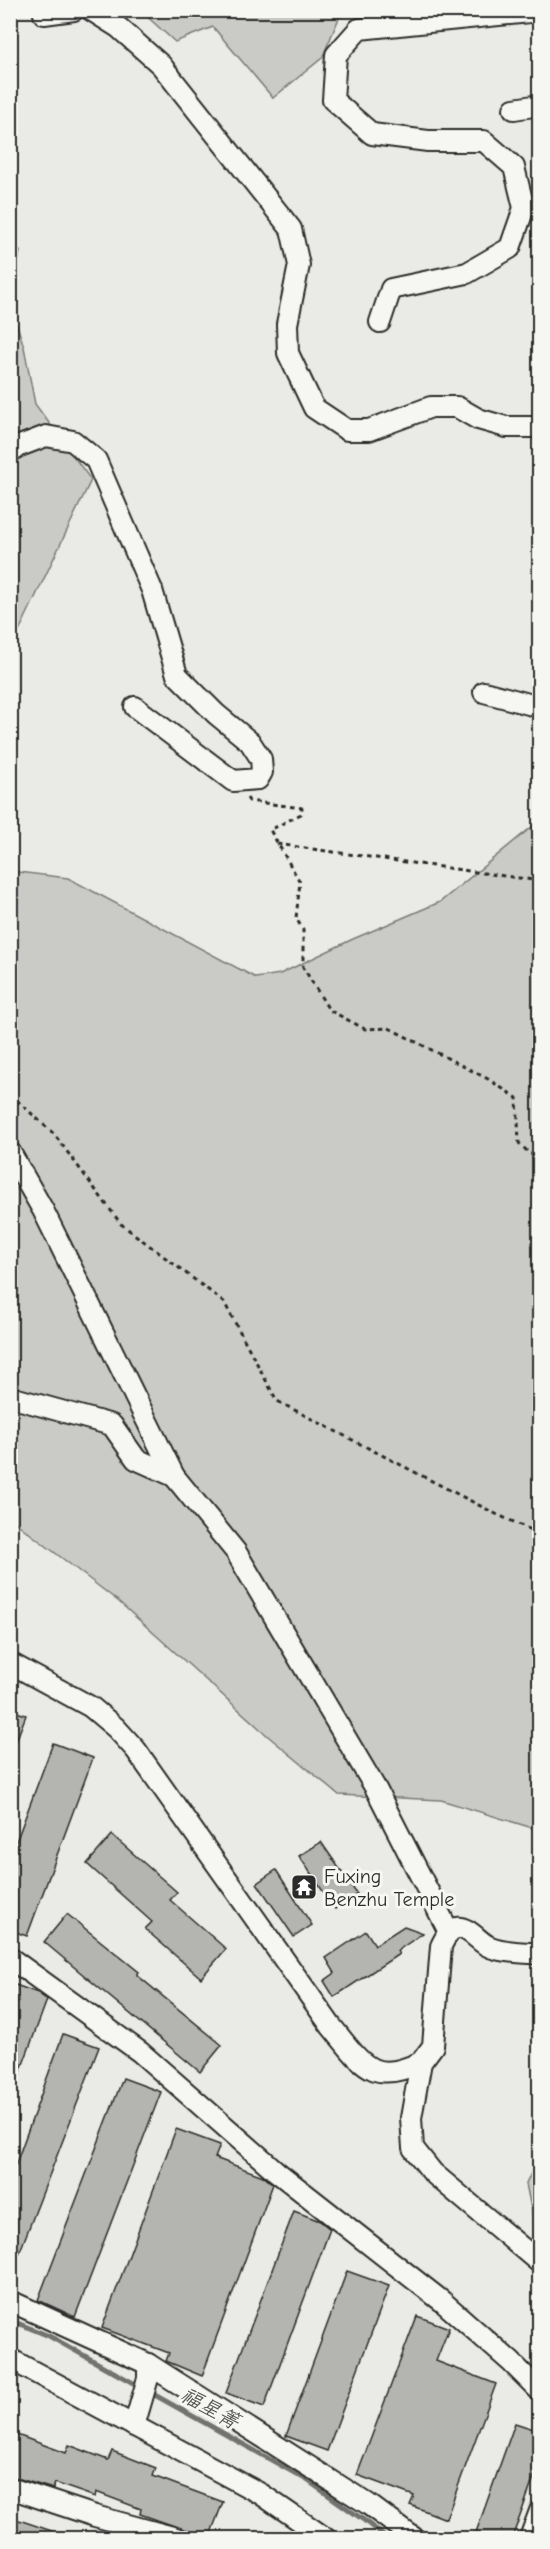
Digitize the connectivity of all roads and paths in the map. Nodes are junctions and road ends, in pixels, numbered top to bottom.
1 (74, 10) edge
2 (91, 10) edge
3 (540, 11) edge
4 (44, 14) dead end
5 (540, 105) edge
6 (514, 109) dead end
7 (381, 322) dead end
8 (540, 427) edge
9 (10, 452) edge
10 (484, 692) dead end
11 (540, 706) edge
12 (135, 707) dead end
13 (233, 781) junction
14 (277, 844) junction
15 (540, 881) edge
16 (10, 1094) edge
17 (10, 1152) edge
18 (540, 1155) edge
19 (10, 1397) edge
20 (174, 1476) junction
21 (540, 1534) edge
22 (10, 1663) edge
23 (449, 1932) junction
24 (540, 1954) edge
25 (10, 1958) edge
26 (421, 2062) junction
27 (540, 2263) edge
28 (10, 2301) edge
29 (10, 2359) edge
30 (148, 2371) junction
31 (540, 2391) edge
32 (134, 2426) junction
33 (10, 2488) edge
34 (540, 2511) edge
35 (176, 2538) edge
36 (325, 2538) edge
37 (414, 2538) edge
38 (530, 2538) edge

1 - 4 street
2 - 8 street
3 - 7 street
5 - 6 street
9 - 13 street
10 - 11 street
12 - 13 street
13 - 14 path
14 - 15 path
14 - 18 path
16 - 21 path
17 - 20 street
19 - 20 street
20 - 23 street
22 - 26 street
23 - 24 street
23 - 26 street
25 - 31 street
26 - 27 street
28 - 30 street
29 - 32 street
30 - 32 street
30 - 37 street
32 - 36 street
33 - 35 street
34 - 38 street

